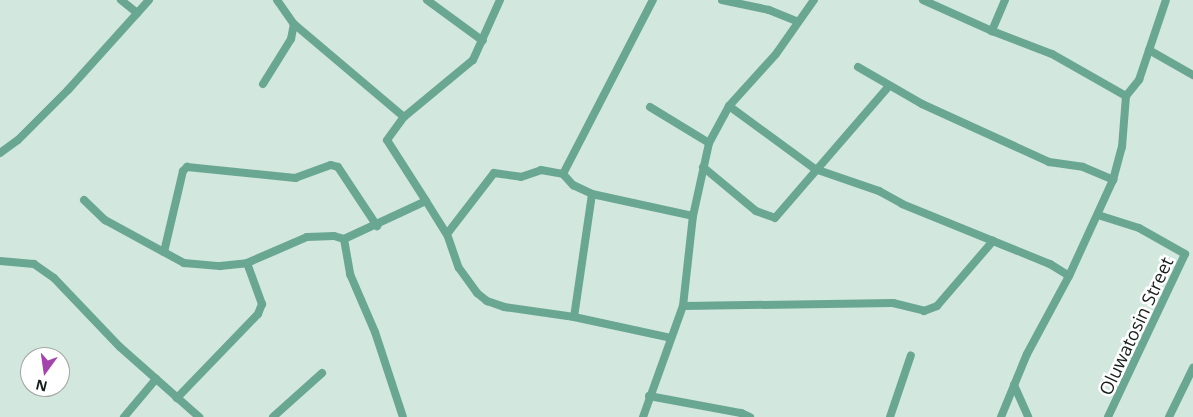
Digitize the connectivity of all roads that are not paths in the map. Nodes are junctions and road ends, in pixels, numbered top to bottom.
1 (121, 0) edge
2 (149, 0) edge
3 (277, 0) edge
4 (427, 0) edge
5 (500, 0) edge
6 (653, 0) edge
7 (722, 0) edge
8 (814, 0) edge
9 (923, 0) edge
10 (1005, 0) edge
11 (1166, 0) edge
12 (137, 13) junction
13 (798, 22) junction
14 (294, 24) junction
15 (992, 31) junction
16 (483, 41) junction
17 (1149, 50) junction
18 (858, 67) dead end
19 (1193, 75) edge
20 (263, 84) dead end
21 (889, 86) junction
22 (1126, 96) junction
23 (729, 106) junction
24 (650, 107) dead end
25 (404, 117) junction
26 (709, 143) junction
27 (0, 153) edge
28 (703, 167) junction
29 (815, 168) junction
30 (563, 174) junction
31 (1113, 180) junction
32 (592, 194) junction
33 (84, 200) dead end
34 (426, 201) junction
35 (1098, 215) junction
36 (693, 216) junction
37 (377, 226) junction
38 (447, 234) junction
39 (344, 239) junction
40 (993, 241) junction
41 (164, 252) junction
42 (0, 261) edge
43 (247, 263) junction
44 (1069, 276) junction
45 (683, 306) junction
46 (574, 317) junction
47 (671, 338) junction
48 (911, 356) dead end
49 (1193, 368) edge
50 (322, 373) dead end
51 (156, 379) junction
52 (1014, 385) junction
53 (649, 396) junction
54 (177, 398) junction
55 (124, 417) edge
56 (199, 417) edge
57 (273, 417) edge
58 (403, 417) edge
59 (643, 417) edge
60 (751, 417) edge
61 (890, 417) edge
62 (1001, 417) edge
63 (1028, 417) edge
64 (1108, 417) edge
65 (1169, 417) edge

1 - 12 street
2 - 12 street
3 - 14 street
4 - 16 street
5 - 16 street
6 - 30 street
7 - 13 street
8 - 13 street
9 - 15 street
10 - 15 street
11 - 17 street
12 - 27 street
13 - 23 street
14 - 20 street
14 - 25 street
15 - 22 street
16 - 25 street
17 - 19 street
17 - 22 street
18 - 21 street
21 - 29 street
21 - 31 street
22 - 31 street
23 - 26 street
23 - 29 street
24 - 26 street
25 - 34 street
26 - 28 street
28 - 29 street
28 - 36 street
29 - 40 street
30 - 32 street
30 - 38 street
31 - 35 street
32 - 36 street
32 - 46 street
33 - 41 street
34 - 37 street
34 - 38 street
35 - 44 street
35 - 64 street, Oluwatosin Street
36 - 45 street
37 - 39 street
37 - 41 street
38 - 46 street
39 - 43 street
39 - 58 street
40 - 44 street
40 - 45 street
41 - 43 street
42 - 51 street
43 - 54 street
44 - 52 street
45 - 47 street
46 - 47 street
47 - 53 street
48 - 61 street
49 - 65 street
50 - 57 street
51 - 54 street
51 - 55 street
52 - 62 street
52 - 63 street
53 - 59 street
53 - 60 street
54 - 56 street

